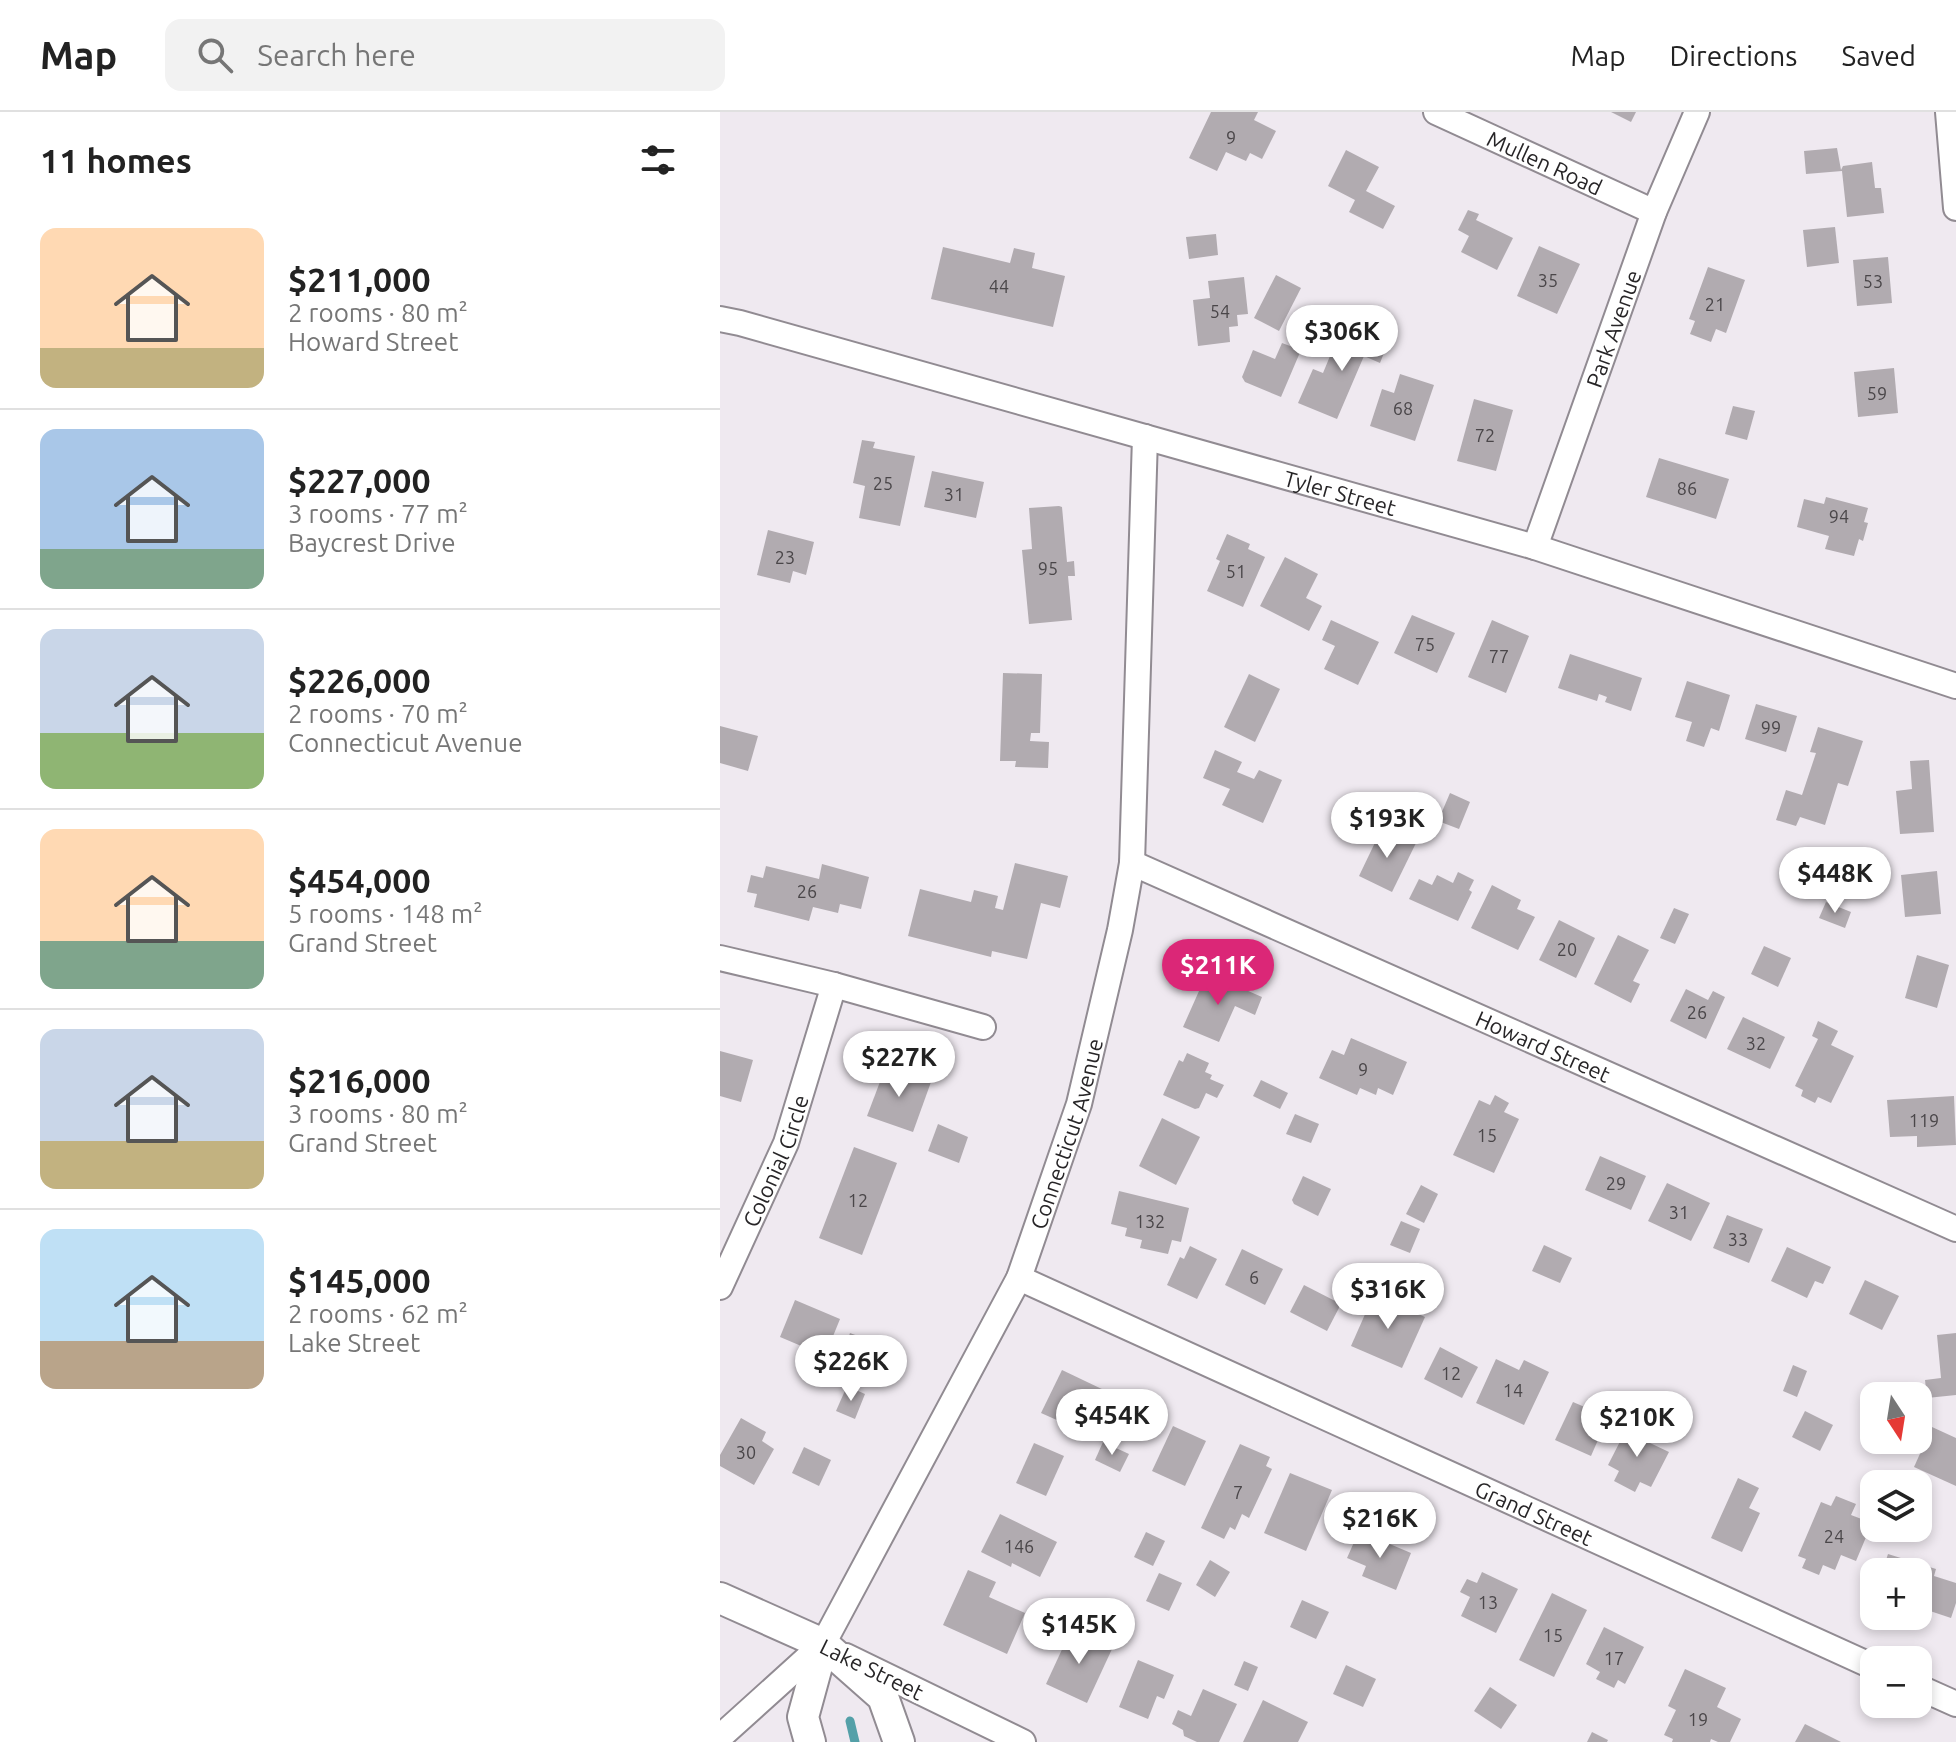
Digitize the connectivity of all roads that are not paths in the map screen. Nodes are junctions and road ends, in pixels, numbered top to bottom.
1 (1436, 112) edge
2 (1697, 112) edge
3 (1948, 112) edge
4 (1956, 208) edge
5 (1654, 212) junction
6 (720, 319) edge
7 (1145, 437) junction
8 (1535, 547) junction
9 (1956, 686) edge
10 (1132, 863) junction
11 (720, 958) edge
12 (834, 985) junction
13 (983, 1027) dead end
14 (1956, 1229) edge
15 (1019, 1278) junction
16 (720, 1287) edge
17 (720, 1598) edge
18 (823, 1644) junction
19 (1860, 1661) edge
20 (1932, 1693) edge
21 (1956, 1704) edge
22 (720, 1737) edge
23 (810, 1742) edge
24 (899, 1742) edge
25 (1023, 1742) edge

1 - 5 street, Mullen Road
2 - 5 street, Park Avenue
3 - 4 street
5 - 8 street, Park Avenue
6 - 7 street, Tyler Street
7 - 8 street, Tyler Street
7 - 10 street, Connecticut Avenue
8 - 9 street, Tyler Street
10 - 14 street, Howard Street
10 - 15 street, Connecticut Avenue
11 - 12 street
12 - 13 street
12 - 16 street, Colonial Circle
15 - 18 street, Connecticut Avenue
15 - 19 street, Grand Street
17 - 18 street, Lake Street
18 - 22 street, Connecticut Avenue
18 - 23 street
18 - 24 street
18 - 25 street, Lake Street
20 - 21 street

